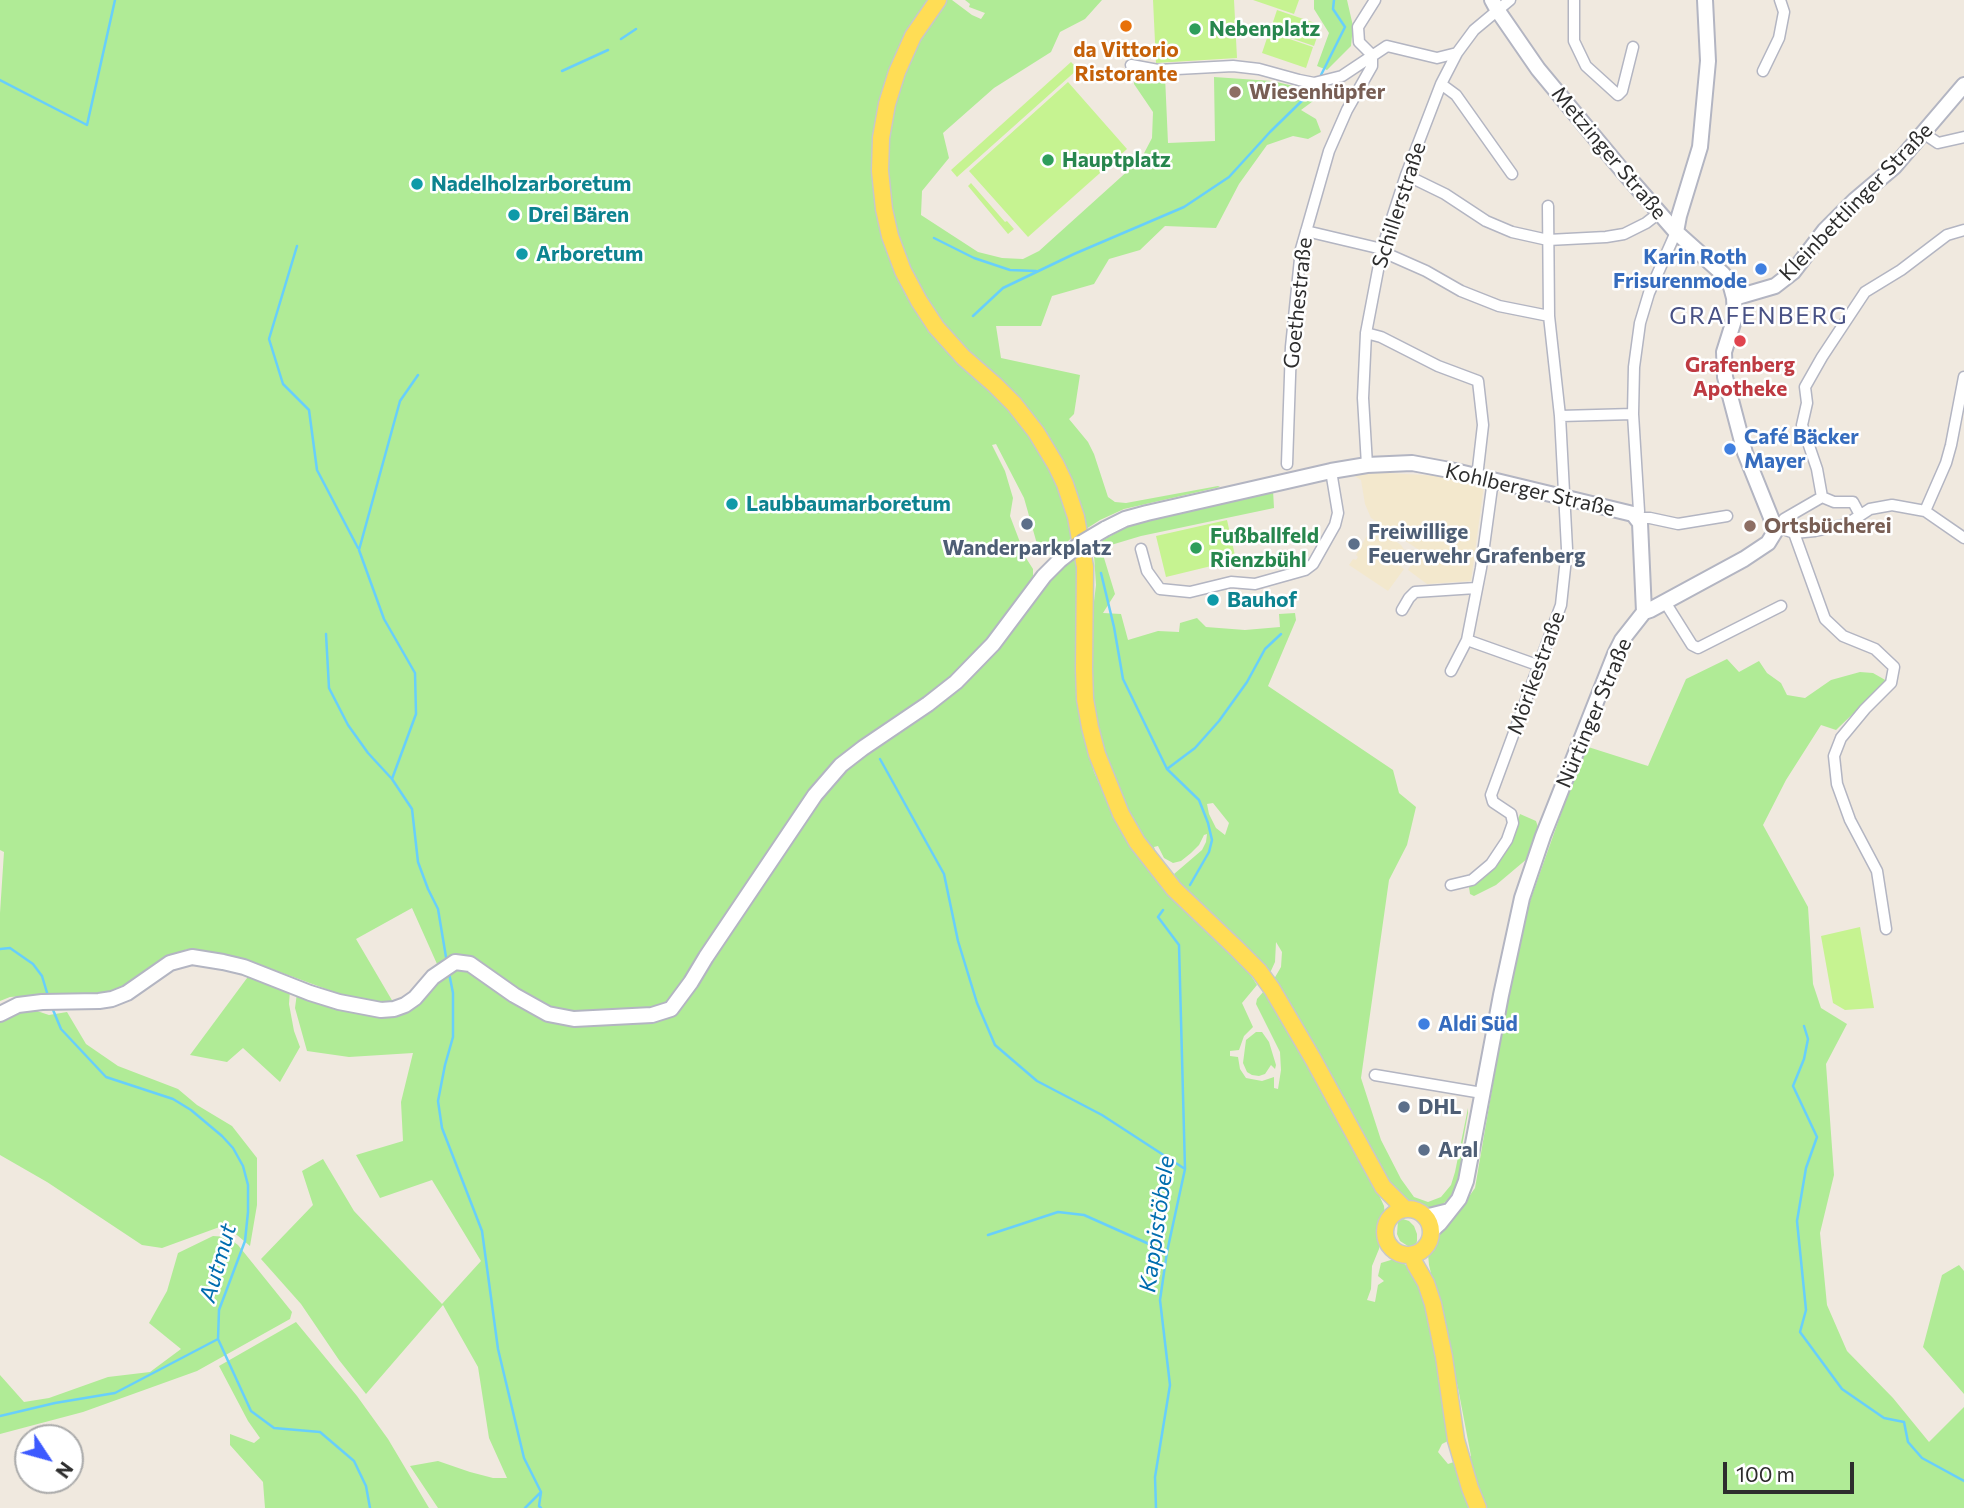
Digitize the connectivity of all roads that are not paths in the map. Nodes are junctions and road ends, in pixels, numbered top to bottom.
1 (938, 0) edge
2 (1375, 0) edge
3 (1510, 0) edge
4 (1574, 0) edge
5 (1705, 0) edge
6 (1780, 0) edge
7 (1495, 6) edge
8 (1633, 47) dead end
9 (1457, 53) junction
10 (1372, 55) junction
11 (1131, 65) dead end
12 (1763, 71) dead end
13 (1441, 84) junction
14 (1964, 85) edge
15 (1923, 133) junction
16 (1964, 137) edge
17 (1513, 174) dead end
18 (1406, 176) junction
19 (1548, 206) dead end
20 (1658, 213) junction
21 (1964, 230) edge
22 (1306, 231) junction
23 (1676, 232) junction
24 (1548, 240) junction
25 (1382, 248) junction
26 (1734, 298) junction
27 (1549, 316) junction
28 (1366, 333) junction
29 (1964, 377) edge
30 (1633, 414) junction
31 (1560, 416) junction
32 (1287, 464) dead end
33 (1367, 465) junction
34 (1331, 471) junction
35 (1477, 477) junction
36 (1493, 481) junction
37 (1822, 496) junction
38 (1564, 498) junction
39 (1925, 511) junction
40 (1860, 515) junction
41 (1727, 516) dead end
42 (1638, 518) junction
43 (1780, 529) junction
44 (1794, 533) junction
45 (1964, 538) edge
46 (1141, 549) dead end
47 (1476, 588) junction
48 (1665, 602) junction
49 (1781, 606) dead end
50 (1402, 610) dead end
51 (1644, 612) junction
52 (1467, 640) junction
53 (1540, 666) junction
54 (1451, 671) dead end
55 (1451, 885) dead end
56 (1886, 929) dead end
57 (0, 1014) edge
58 (1375, 1075) dead end
59 (1482, 1093) junction
60 (1383, 1187) junction
61 (1405, 1209) junction
62 (1390, 1219) junction
63 (1428, 1224) junction
64 (1417, 1253) junction
65 (1478, 1508) edge

1 - 60 main road
2 - 10 street
3 - 7 street, Schillerstraße
4 - 8 street
5 - 23 street
6 - 12 street
7 - 9 street, Schillerstraße
7 - 20 street, Metzinger Straße
9 - 10 street
9 - 13 street, Schillerstraße
10 - 11 street
10 - 22 street, Goethestraße
13 - 17 street
13 - 18 street, Schillerstraße
14 - 15 street, Kleinbettlinger Straße
15 - 16 street
15 - 26 street, Kleinbettlinger Straße
18 - 24 street
18 - 25 street, Schillerstraße
19 - 24 street, Mörikestraße
20 - 23 street, Metzinger Straße
20 - 24 street
21 - 37 street
22 - 25 street
22 - 32 street, Goethestraße
23 - 26 street, Metzinger Straße
23 - 30 street
24 - 27 street, Mörikestraße
25 - 27 street
25 - 28 street, Schillerstraße
26 - 43 street
27 - 31 street, Mörikestraße
28 - 33 street, Schillerstraße
28 - 35 street
29 - 39 street
30 - 31 street
30 - 42 street
31 - 38 street, Mörikestraße
33 - 34 street, Kohlberger Straße
33 - 35 street, Kohlberger Straße
34 - 46 street
34 - 57 street, Kohlberger Straße, bridge
35 - 36 street, Kohlberger Straße
36 - 38 street, Kohlberger Straße
36 - 47 street
37 - 40 street
37 - 43 street
38 - 42 street, Kohlberger Straße
38 - 53 street, Mörikestraße
39 - 40 street
39 - 45 street
40 - 44 street
41 - 42 street, Kohlberger Straße
42 - 51 street
43 - 44 street
43 - 48 street, Nürtinger Straße
44 - 56 street
47 - 50 street
47 - 52 street
48 - 49 street
48 - 51 street, Nürtinger Straße
51 - 59 street, Nürtinger Straße
52 - 53 street
52 - 54 street
53 - 55 street, Mörikestraße
58 - 59 street
59 - 63 street, Nürtinger Straße
60 - 61 main road
60 - 62 main road
61 - 62 main road
61 - 63 main road
62 - 64 main road
63 - 64 main road
64 - 65 main road

